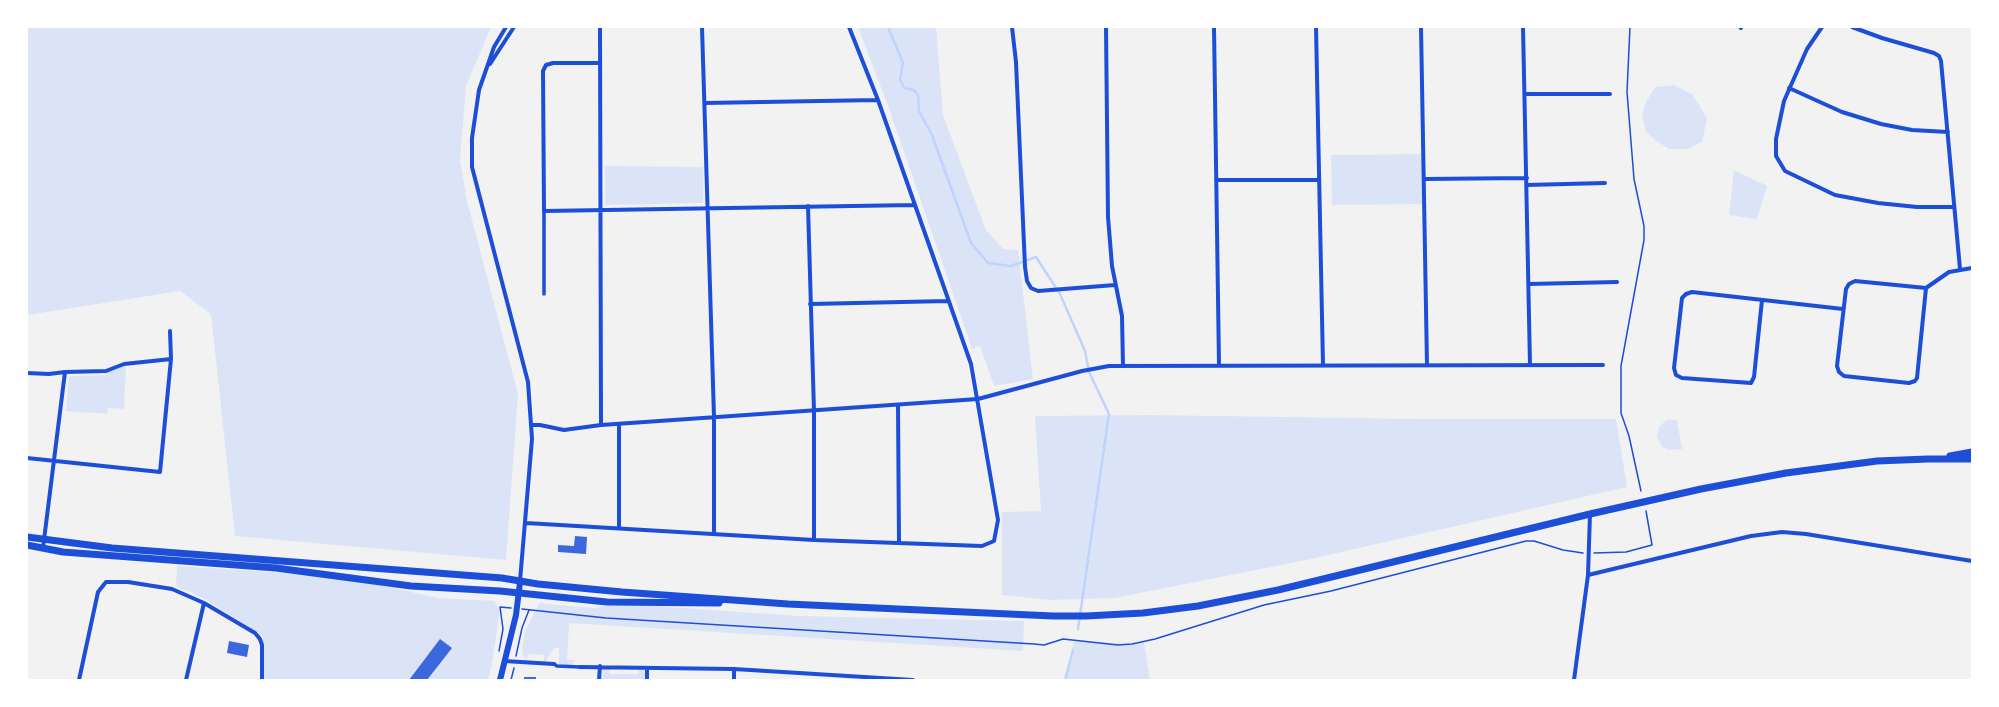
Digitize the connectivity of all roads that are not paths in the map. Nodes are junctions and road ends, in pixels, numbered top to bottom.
1 (506, 27) edge
2 (514, 27) edge
3 (600, 27) edge
4 (702, 27) edge
5 (850, 27) edge
6 (1012, 27) edge
7 (1106, 27) edge
8 (1214, 27) edge
9 (1316, 27) edge
10 (1421, 27) edge
11 (1523, 27) edge
12 (1822, 27) edge
13 (1852, 27) edge
14 (600, 63) junction
15 (486, 70) junction
16 (1789, 88) junction
17 (1525, 94) junction
18 (1610, 94) dead end
19 (878, 100) junction
20 (704, 103) junction
21 (1948, 132) junction
22 (1526, 178) junction
23 (1424, 179) junction
24 (1216, 180) junction
25 (1319, 180) junction
26 (1605, 183) dead end
27 (1527, 185) junction
28 (914, 205) junction
29 (808, 206) junction
30 (1954, 207) junction
31 (708, 208) junction
32 (600, 210) junction
33 (544, 211) junction
34 (1972, 268) edge
35 (1960, 269) junction
36 (1617, 282) dead end
37 (1529, 284) junction
38 (1116, 285) junction
39 (1926, 288) junction
40 (544, 294) dead end
41 (1762, 300) junction
42 (948, 301) junction
43 (810, 304) junction
44 (1843, 308) junction
45 (170, 331) dead end
46 (171, 359) junction
47 (1219, 365) junction
48 (1323, 365) junction
49 (1427, 365) junction
50 (1530, 365) junction
51 (1603, 365) dead end
52 (1123, 366) junction
53 (65, 372) junction
54 (27, 373) edge
55 (978, 399) junction
56 (898, 404) junction
57 (814, 411) junction
58 (714, 417) junction
59 (619, 424) junction
60 (532, 425) junction
61 (601, 426) junction
62 (1972, 452) edge
63 (27, 458) edge
64 (1928, 459) junction
65 (1972, 459) edge
66 (53, 462) junction
67 (1590, 514) junction
68 (526, 523) junction
69 (619, 527) junction
70 (714, 533) junction
71 (27, 536) edge
72 (44, 539) junction
73 (814, 540) junction
74 (899, 543) junction
75 (27, 545) edge
76 (43, 548) junction
77 (1972, 561) edge
78 (1588, 575) junction
79 (520, 582) junction
80 (519, 593) junction
81 (204, 603) junction
82 (788, 604) junction
83 (504, 661) junction
84 (554, 664) joint
85 (580, 666) joint
86 (600, 666) junction
87 (647, 668) junction
88 (734, 669) junction
89 (821, 675) junction
90 (858, 678) edge
91 (79, 680) edge
92 (186, 680) edge
93 (262, 680) edge
94 (500, 680) edge
95 (599, 680) edge
96 (647, 680) edge
97 (734, 680) edge
98 (821, 680) edge
99 (912, 680) edge
100 (1574, 680) edge

1 - 15 street
2 - 15 street
3 - 14 street
4 - 20 street
5 - 19 street
6 - 38 street
7 - 38 street
8 - 24 street
9 - 25 street
10 - 23 street
11 - 17 street
12 - 16 street
13 - 21 street
14 - 32 street
14 - 33 street
15 - 60 street
16 - 21 street
16 - 30 street
17 - 18 street
17 - 22 street
19 - 20 street
19 - 28 street
20 - 31 street
21 - 30 street
22 - 23 street
22 - 27 street
23 - 49 street
24 - 25 street
24 - 47 street
25 - 48 street
26 - 27 street
27 - 37 street
28 - 29 street
28 - 42 street
29 - 31 street
29 - 43 street
30 - 35 street
31 - 32 street
31 - 58 street
32 - 33 street
32 - 61 street
33 - 40 street
34 - 35 street
35 - 39 street
36 - 37 street
37 - 50 street
38 - 52 street
39 - 44 street
39 - 44 street
41 - 41 street
41 - 44 street
42 - 43 street
42 - 55 street
43 - 57 street
45 - 46 street
46 - 53 street
46 - 66 street
47 - 48 street
47 - 52 street
48 - 49 street
49 - 50 street
50 - 51 street
52 - 55 street
53 - 54 street
53 - 66 street
55 - 56 street
55 - 74 street
56 - 57 street
56 - 74 street
57 - 58 street
57 - 73 street
58 - 59 street
58 - 70 street
59 - 61 street
59 - 69 street
60 - 61 street
60 - 68 street
62 - 64 main road
63 - 66 street
64 - 65 main road
64 - 67 main road
66 - 72 street
67 - 78 street
67 - 82 main road
68 - 69 street
68 - 79 street
69 - 70 street
70 - 73 street
71 - 72 main road
72 - 76 street
72 - 79 main road
73 - 74 street
75 - 76 main road
76 - 80 main road
77 - 78 street
78 - 100 street
79 - 80 street
79 - 82 main road
80 - 82 main road
80 - 83 street
81 - 91 street
81 - 92 street
81 - 93 street
83 - 84 street
83 - 94 street
84 - 85 street
85 - 86 street
86 - 87 street
86 - 95 street
87 - 88 street
87 - 96 street
88 - 89 street
88 - 97 street
89 - 90 street
89 - 98 street
90 - 99 street

